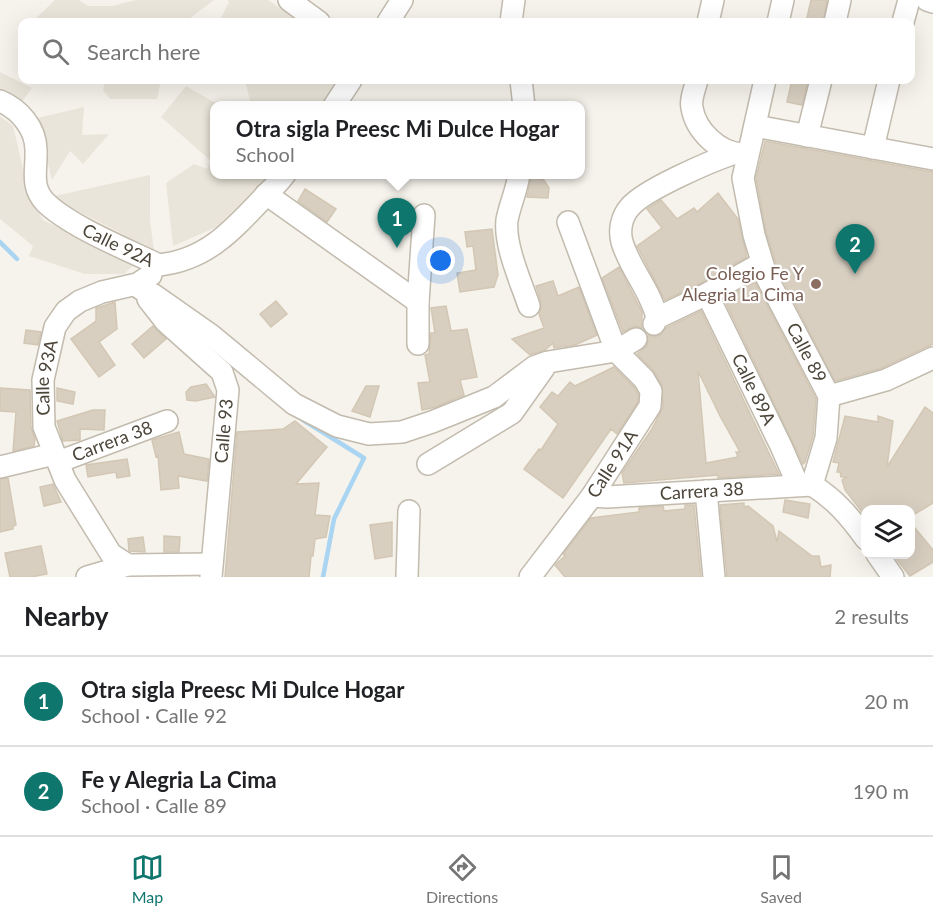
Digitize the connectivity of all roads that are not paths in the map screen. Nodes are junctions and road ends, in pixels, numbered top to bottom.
1 (289, 0) edge
2 (402, 0) edge
3 (514, 0) edge
4 (783, 0) edge
5 (840, 0) edge
6 (909, 0) edge
7 (927, 0) edge
8 (933, 2) edge
9 (314, 18) edge
10 (391, 18) edge
11 (512, 18) edge
12 (779, 18) edge
13 (836, 18) edge
14 (904, 18) edge
15 (348, 84) edge
16 (521, 84) edge
17 (696, 84) edge
18 (764, 84) edge
19 (820, 84) edge
20 (889, 84) edge
21 (0, 101) edge
22 (337, 101) edge
23 (524, 101) edge
24 (755, 126) junction
25 (807, 136) junction
26 (873, 148) junction
27 (740, 154) junction
28 (933, 159) edge
29 (280, 179) edge
30 (518, 179) edge
31 (266, 194) junction
32 (424, 215) dead end
33 (568, 222) dead end
34 (762, 263) junction
35 (159, 265) junction
36 (139, 286) junction
37 (707, 294) junction
38 (418, 302) junction
39 (529, 306) dead end
40 (636, 339) dead end
41 (418, 344) dead end
42 (616, 351) junction
43 (933, 358) edge
44 (548, 362) junction
45 (829, 396) junction
46 (167, 421) dead end
47 (56, 458) junction
48 (428, 464) dead end
49 (0, 467) edge
50 (805, 485) junction
51 (706, 491) junction
52 (592, 496) junction
53 (409, 511) dead end
54 (861, 532) edge
55 (880, 559) edge
56 (128, 565) junction
57 (212, 571) edge
58 (87, 577) edge
59 (407, 577) edge
60 (530, 577) edge
61 (714, 577) edge
62 (893, 577) edge

1 - 9 street
2 - 10 street
3 - 11 street
4 - 12 street
5 - 13 street
6 - 14 street
7 - 8 street
15 - 22 street
16 - 23 street
17 - 27 street
18 - 24 street, Calle 89
19 - 25 street
20 - 26 street
21 - 35 street, Calle 92A
24 - 25 street
24 - 27 street, Calle 89
25 - 26 street
26 - 28 street
27 - 34 street, Calle 89
27 - 37 street
29 - 31 street, Calle 92A
30 - 39 street
31 - 35 street, Calle 92A
31 - 38 street
32 - 38 street
33 - 42 street
34 - 37 street
34 - 45 street, Calle 89
35 - 36 street
36 - 44 street
36 - 47 street, Calle 93A
36 - 57 street, Calle 93
37 - 50 street, Calle 89A
38 - 41 street
40 - 42 street
42 - 44 street
42 - 52 street, Calle 91A
43 - 45 street
44 - 48 street
45 - 50 street, Calle 89
46 - 47 street, Carrera 38
47 - 49 street, Carrera 38
47 - 56 street, Calle 93A
50 - 51 street, Carrera 38
50 - 54 street
51 - 52 street, Carrera 38
51 - 61 street
52 - 60 street, Calle 91A
53 - 59 street
55 - 62 street
56 - 57 street
56 - 58 street

